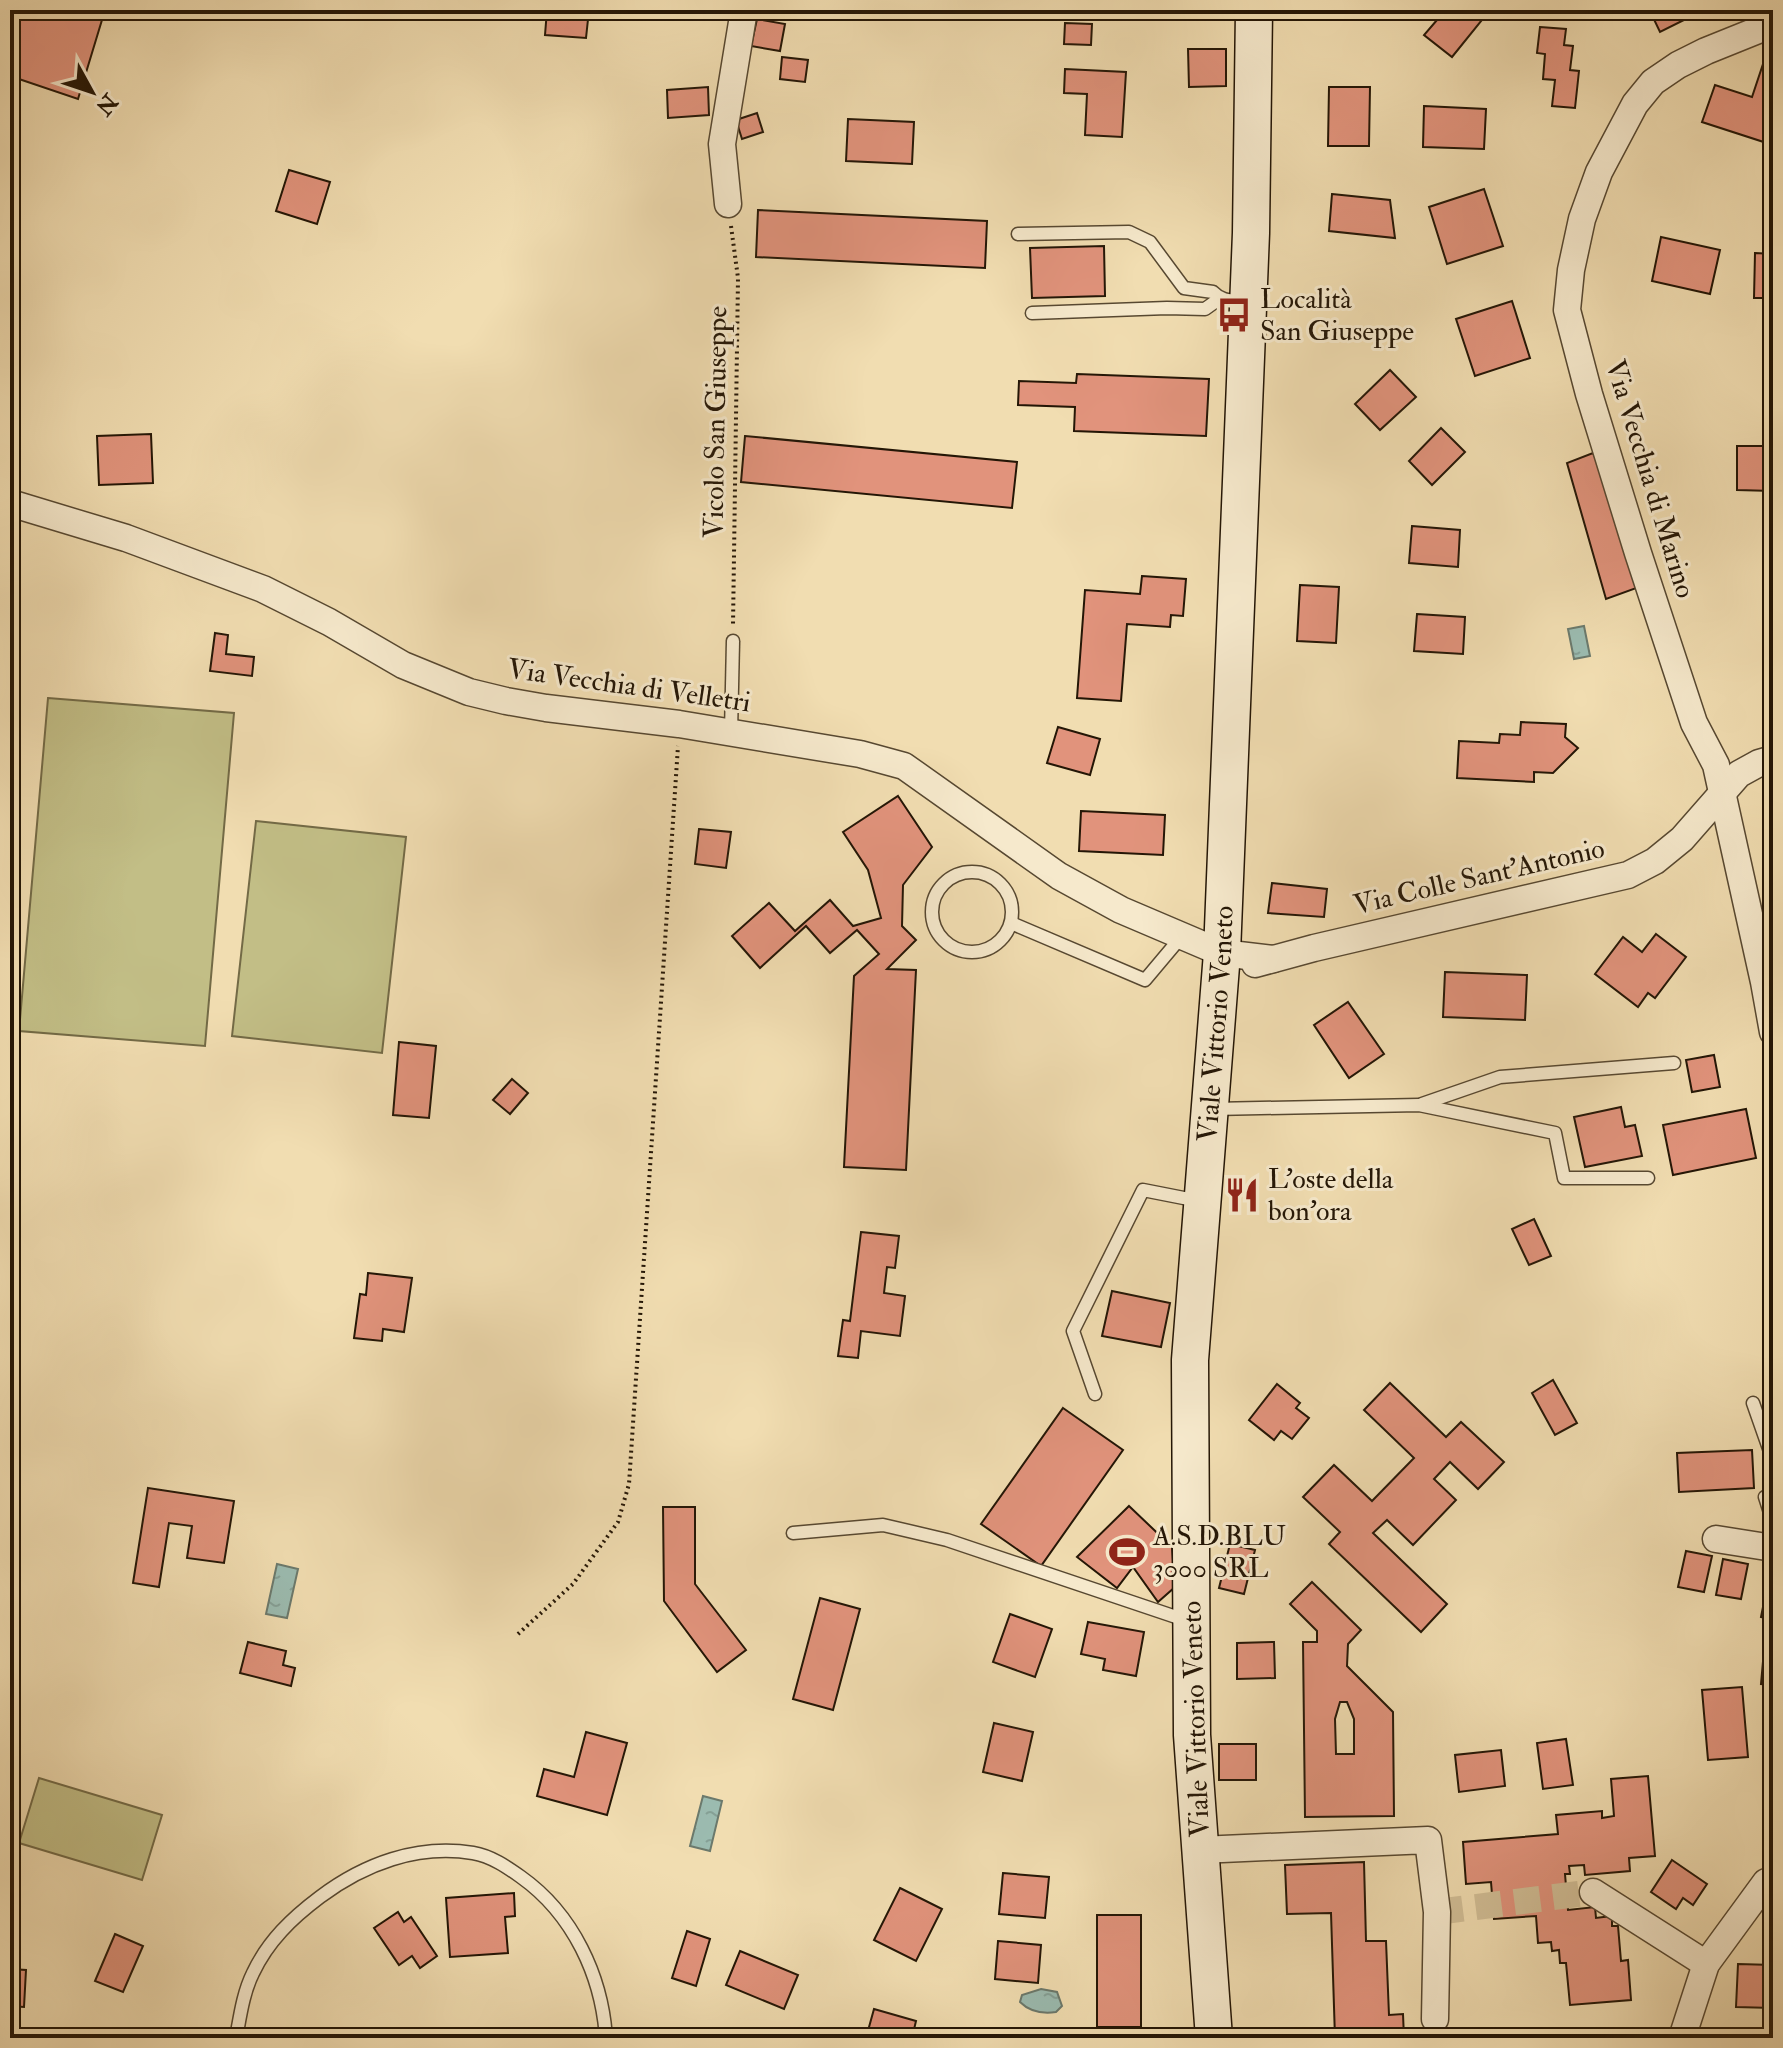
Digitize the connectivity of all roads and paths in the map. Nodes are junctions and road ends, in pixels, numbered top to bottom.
1 (744, 10) edge
2 (1254, 10) edge
3 (1773, 24) edge
4 (728, 204) joint
5 (1018, 234) dead end
6 (1233, 300) junction
7 (1032, 313) dead end
8 (10, 503) edge
9 (733, 641) joint
10 (679, 724) junction
11 (731, 732) junction
12 (1773, 759) edge
13 (1721, 793) junction
14 (1011, 923) junction
15 (1182, 936) junction
16 (1221, 963) junction
17 (1773, 1032) edge
18 (1674, 1063) dead end
19 (1419, 1105) junction
20 (1209, 1109) junction
21 (1648, 1178) dead end
22 (1202, 1201) junction
23 (1095, 1394) dead end
24 (1753, 1403) dead end
25 (1773, 1460) edge
26 (1773, 1493) edge
27 (1773, 1522) edge
28 (793, 1533) dead end
29 (1716, 1539) dead end
30 (1773, 1548) edge
31 (1191, 1622) junction
32 (518, 1634) dead end
33 (1200, 1850) junction
34 (1773, 1881) edge
35 (1593, 1892) tunnel mouth
36 (1706, 1964) junction
37 (1435, 2019) dead end
38 (236, 2038) edge
39 (606, 2038) edge
40 (1214, 2038) edge
41 (1682, 2038) edge

1 - 4 street
2 - 6 main road, Viale Vittorio Veneto
3 - 13 street, Via Vecchia di Marino
4 - 9 path, Vicolo San Giuseppe
5 - 6 lane
6 - 7 lane
6 - 16 main road, Viale Vittorio Veneto
8 - 10 street, Via Vecchia di Velletri
9 - 11 lane
10 - 11 street, Via Vecchia di Velletri
10 - 32 path
11 - 15 street, Via Vecchia di Velletri
12 - 13 street, Via Colle Sant'Antonio
13 - 16 street, Via Colle Sant'Antonio
13 - 17 street, Via Vecchia di Marino
14 - 14 lane
14 - 15 lane
15 - 16 street, Via Vecchia di Velletri
16 - 20 main road, Viale Vittorio Veneto
18 - 19 lane
19 - 20 lane
19 - 21 lane
20 - 22 main road, Viale Vittorio Veneto
22 - 23 lane
22 - 31 main road, Viale Vittorio Veneto
24 - 25 lane
26 - 27 lane
28 - 31 lane
29 - 30 street
31 - 33 main road, Viale Vittorio Veneto
33 - 37 street
33 - 40 main road, Viale Vittorio Veneto
34 - 36 street
35 - 36 street
36 - 41 street
38 - 39 lane

